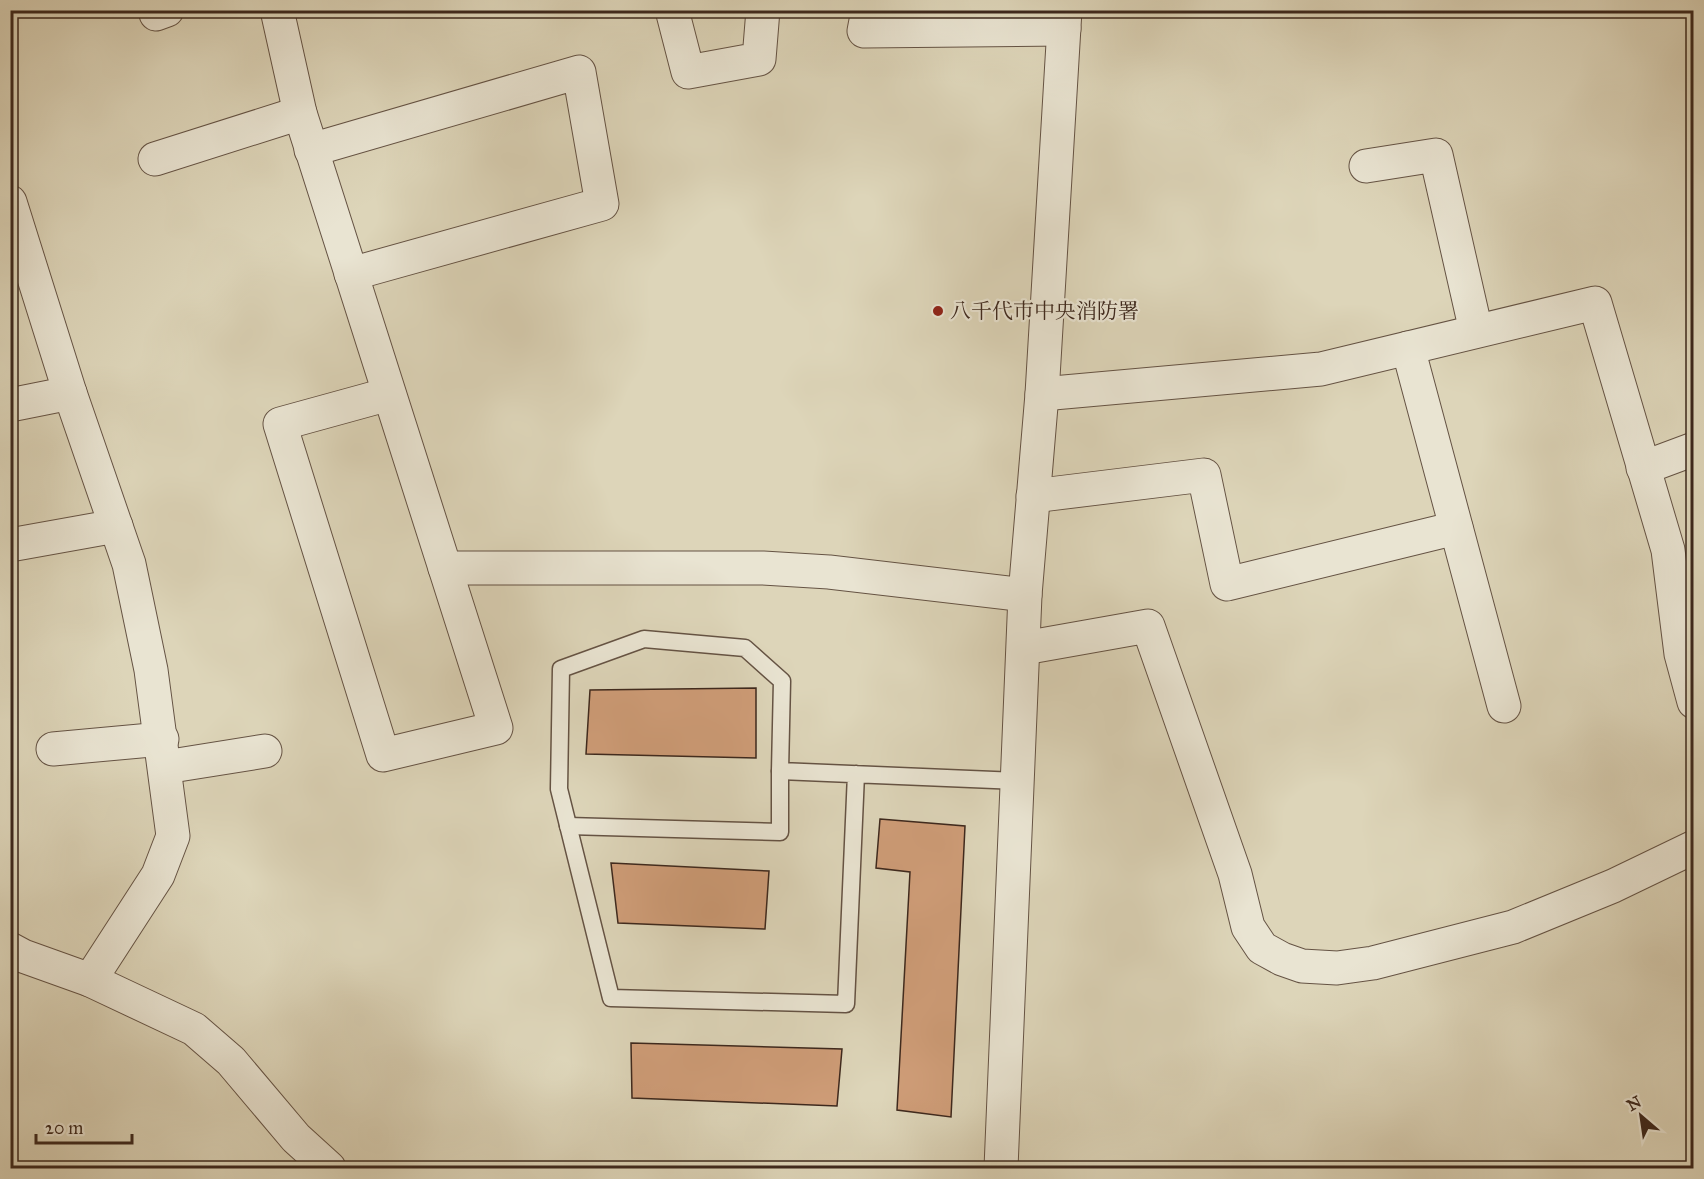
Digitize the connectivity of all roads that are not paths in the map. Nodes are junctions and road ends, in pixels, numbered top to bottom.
1 (155, 10) edge
2 (167, 10) edge
3 (278, 10) edge
4 (672, 10) edge
5 (762, 10) edge
6 (868, 10) edge
7 (1065, 20) edge
8 (300, 113) junction
9 (311, 150) junction
10 (155, 159) dead end
11 (1366, 166) dead end
12 (10, 202) edge
13 (351, 274) junction
14 (1476, 331) junction
15 (1408, 348) junction
16 (70, 393) junction
17 (389, 394) junction
18 (1042, 394) junction
19 (10, 405) edge
20 (1694, 449) edge
21 (1643, 468) junction
22 (1033, 496) junction
23 (116, 526) junction
24 (1456, 528) junction
25 (10, 545) edge
26 (445, 568) junction
27 (1024, 595) junction
28 (1024, 648) junction
29 (1694, 702) edge
30 (1503, 706) dead end
31 (53, 749) dead end
32 (265, 751) dead end
33 (164, 753) junction
34 (780, 771) junction
35 (856, 774) junction
36 (1018, 781) junction
37 (568, 826) junction
38 (1694, 847) edge
39 (10, 949) edge
40 (90, 980) junction
41 (329, 1168) edge
42 (1001, 1168) edge

1 - 2 street
3 - 8 street
4 - 5 street
6 - 7 street
7 - 18 street
8 - 9 street
8 - 10 street
9 - 13 street
9 - 13 street
11 - 14 street
12 - 16 street
13 - 17 street
14 - 15 street
14 - 21 street
15 - 18 street
15 - 24 street
16 - 19 street
16 - 23 street
17 - 26 street
17 - 26 street
18 - 22 street
20 - 21 street
21 - 29 street
22 - 24 street
22 - 27 street
23 - 25 street
23 - 33 street
24 - 30 street
26 - 27 street
27 - 28 street
28 - 36 street
28 - 38 street
31 - 33 street
32 - 33 street
33 - 40 street
34 - 35 lane
34 - 37 lane
34 - 37 lane
35 - 36 lane
35 - 37 lane
36 - 42 street
39 - 40 street
40 - 41 street

